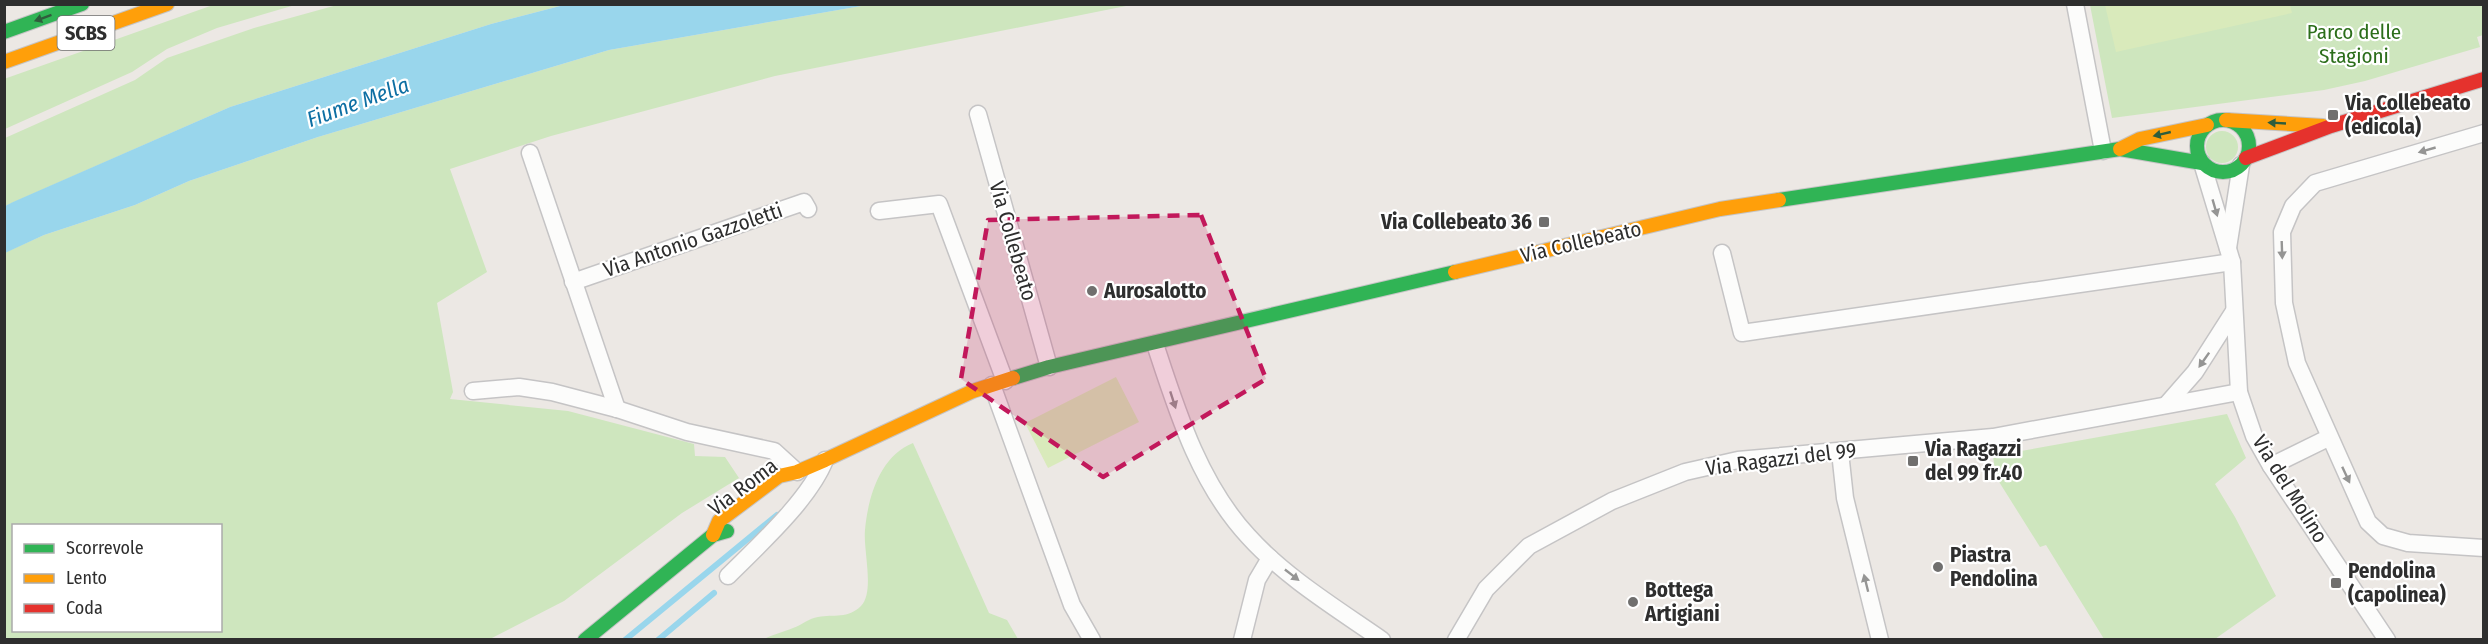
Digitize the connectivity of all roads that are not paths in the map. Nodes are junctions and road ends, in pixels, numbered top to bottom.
1 (82, 4) edge
2 (167, 4) edge
3 (2075, 4) edge
4 (4, 32) edge
5 (4, 62) edge
6 (2484, 79) edge
7 (978, 114) dead end
8 (2223, 120) junction
9 (2207, 125) junction
10 (2331, 126) junction
11 (2484, 133) edge
12 (2120, 149) junction
13 (2103, 151) junction
14 (530, 153) dead end
15 (2244, 162) junction
16 (2202, 163) junction
17 (808, 209) dead end
18 (879, 211) dead end
19 (1722, 253) dead end
20 (2230, 257) junction
21 (573, 282) junction
22 (2234, 310) junction
23 (1155, 344) junction
24 (1048, 367) junction
25 (998, 383) junction
26 (473, 390) dead end
27 (2239, 392) junction
28 (2167, 404) junction
29 (617, 409) junction
30 (2328, 438) junction
31 (1840, 452) junction
32 (825, 460) junction
33 (2271, 466) junction
34 (797, 472) junction
35 (2484, 548) edge
36 (1270, 558) junction
37 (728, 576) dead end
38 (614, 617) junction
39 (2381, 637) edge
40 (567, 639) edge
41 (585, 639) edge
42 (1092, 639) edge
43 (1242, 639) edge
44 (1382, 639) edge
45 (1456, 639) edge
46 (1880, 639) edge

1 -> 4 main road, SCBS
2 - 5 main road, SCBS
3 - 13 street
6 - 10 main road
7 - 24 street, Via Collebeato
8 - 9 main road
10 -> 8 main road
8 - 15 main road
9 -> 12 main road, Via Collebeato
9 - 16 main road
10 - 15 main road
11 -> 30 street
12 - 13 main road, Via Collebeato
12 - 16 main road, Via Collebeato
13 - 23 main road, Via Collebeato
14 - 21 street
15 - 16 main road
15 - 20 street, Via del Molino
16 -> 20 street, Via del Molino
17 - 21 street, Via Antonio Gazzoletti
18 - 25 street
19 - 20 street
20 - 22 street, Via del Molino
21 - 29 street
22 - 27 street, Via del Molino
22 -> 28 street
23 - 24 main road, Via Collebeato
23 -> 36 street
24 - 25 main road, Via Collebeato
25 - 32 main road, Via Collebeato
25 - 42 street
26 - 29 street
27 - 28 street, Via Ragazzi del 99
27 - 33 street, Via del Molino
28 - 31 street, Via Ragazzi del 99
29 - 34 street
30 - 33 street
30 -> 35 street
31 - 45 street, Via Ragazzi del 99
46 -> 31 street
32 - 34 main road, Via Collebeato
32 - 37 street
33 - 39 street, Via del Molino
34 - 38 main road, Via Roma
36 - 43 street
36 -> 44 street
38 - 40 main road, Via Roma
38 - 41 main road, Via Roma

